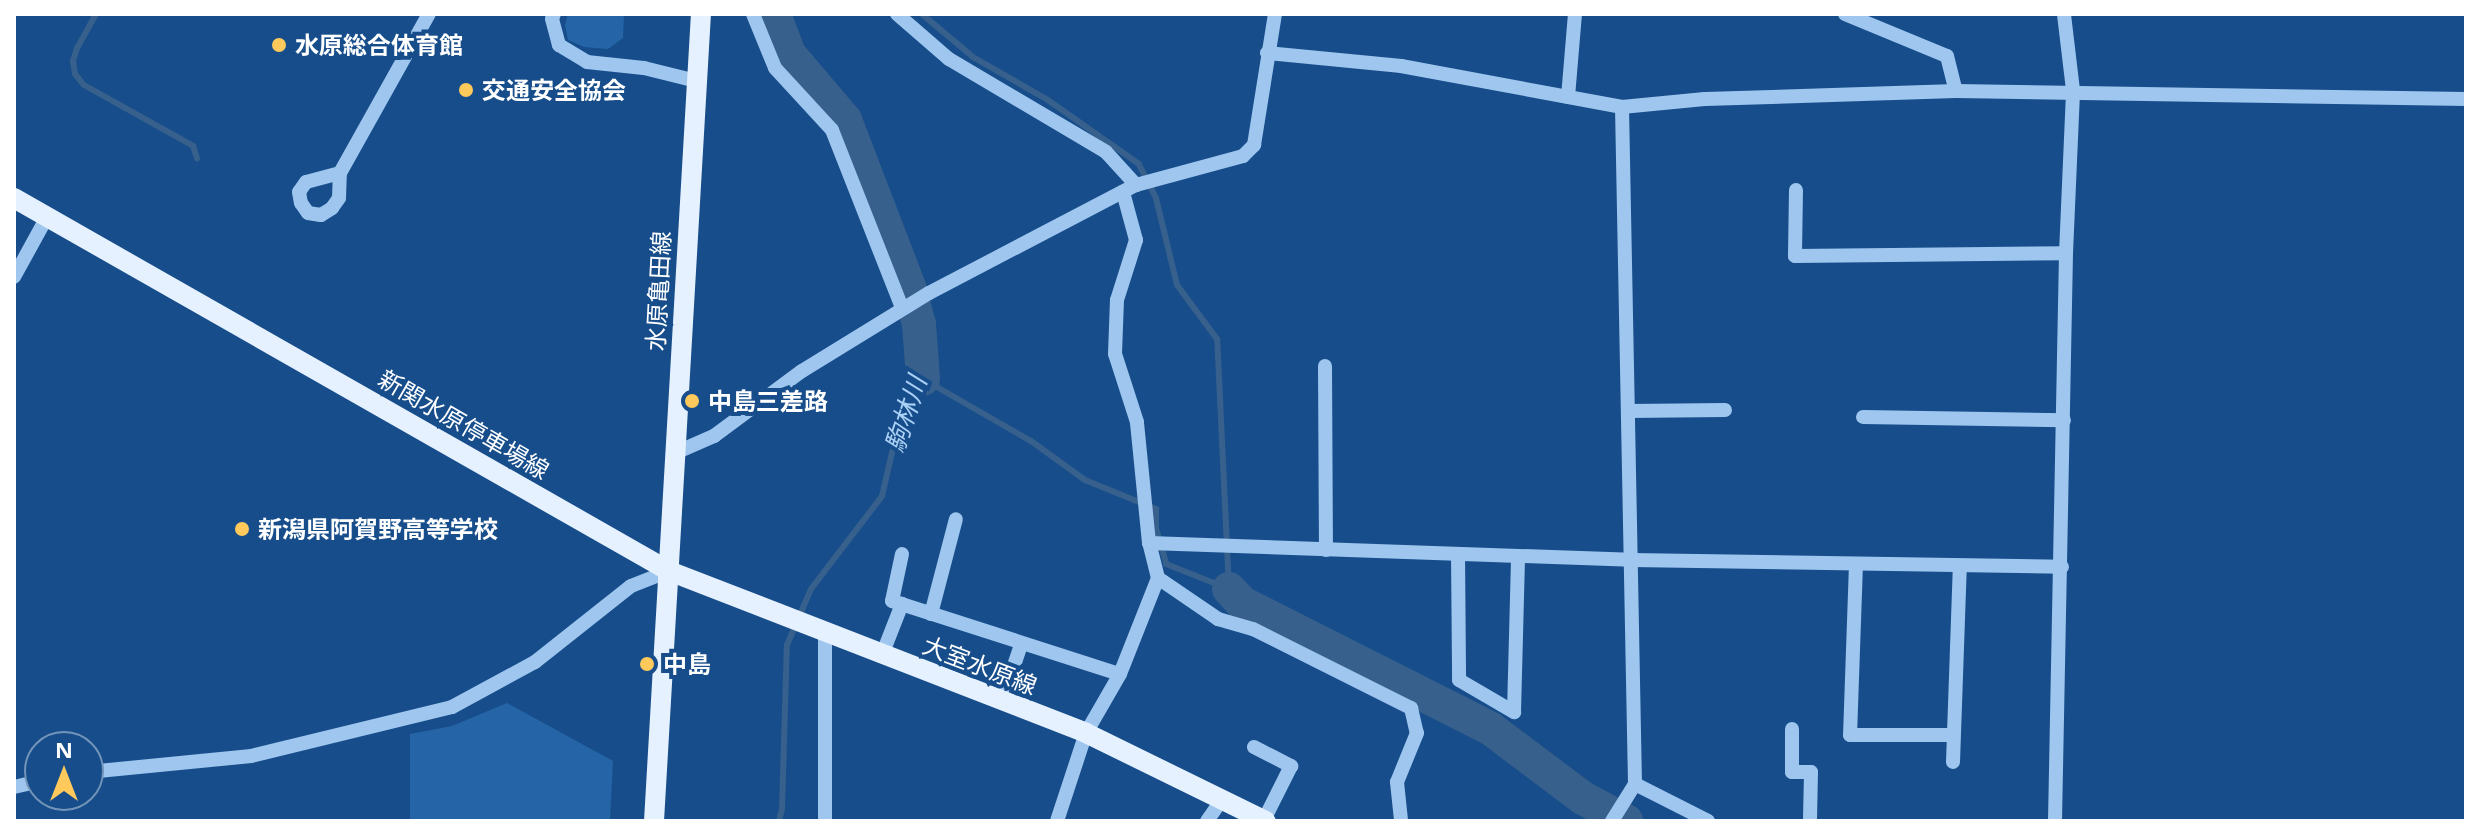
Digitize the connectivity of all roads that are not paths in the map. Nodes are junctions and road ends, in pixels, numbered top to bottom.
1 (429, 14) edge
2 (554, 14) edge
3 (701, 14) edge
4 (753, 14) edge
5 (897, 14) edge
6 (1275, 14) edge
7 (1575, 14) edge
8 (1845, 14) edge
9 (2064, 14) edge
10 (1267, 53) junction
11 (696, 81) junction
12 (2073, 90) junction
13 (1956, 91) junction
14 (1568, 97) junction
15 (2466, 99) edge
16 (1622, 107) junction
17 (340, 173) dead end
18 (1130, 188) junction
19 (1796, 190) dead end
20 (14, 198) edge
21 (47, 217) junction
22 (2066, 253) junction
23 (14, 277) edge
24 (902, 308) junction
25 (1325, 366) dead end
26 (1725, 410) dead end
27 (1628, 411) junction
28 (1863, 417) dead end
29 (2064, 420) junction
30 (675, 453) junction
31 (956, 519) dead end
32 (1149, 543) junction
33 (1326, 550) junction
34 (902, 554) dead end
35 (1458, 554) junction
36 (1518, 556) junction
37 (1631, 560) junction
38 (1856, 564) junction
39 (1960, 566) junction
40 (2062, 567) junction
41 (669, 571) junction
42 (1158, 578) junction
43 (902, 604) junction
44 (931, 614) junction
45 (825, 633) junction
46 (1021, 645) junction
47 (882, 655) junction
48 (1120, 674) junction
49 (1002, 701) junction
50 (1792, 729) dead end
51 (1086, 733) junction
52 (1952, 735) junction
53 (1254, 747) dead end
54 (1953, 762) dead end
55 (104, 770) edge
56 (1635, 784) junction
57 (1223, 798) junction
58 (1265, 820) edge
59 (654, 821) edge
60 (825, 821) edge
61 (1057, 821) edge
62 (1207, 821) edge
63 (1401, 821) edge
64 (1612, 821) edge
65 (1708, 821) edge
66 (1810, 821) edge
67 (2055, 821) edge

1 - 17 street
2 - 11 street
3 - 11 main road, 水原亀田線
4 - 24 street
5 - 18 street
6 - 10 street
7 - 14 street
8 - 13 street
9 - 12 street
10 - 14 street
10 - 18 street
11 - 30 main road, 水原亀田線
12 - 13 street
12 - 15 street
12 - 22 street
13 - 16 street
14 - 16 street
16 - 27 street
18 - 24 street
18 - 32 street
19 - 22 street
20 - 21 main road, 新関水原停車場線
21 - 23 street
21 - 41 main road, 新関水原停車場線
22 - 29 street
24 - 30 street
25 - 33 street
26 - 27 street
27 - 37 street
28 - 29 street
29 - 40 street
30 - 41 main road, 水原亀田線
31 - 44 street
32 - 33 street
32 - 42 street
33 - 35 street
34 - 43 street
35 - 36 street
35 - 36 street
36 - 37 street
37 - 38 street
37 - 56 street
38 - 39 street
38 - 52 street
39 - 40 street
39 - 52 street
40 - 67 street
41 - 45 main road, 大室水原線
41 - 55 street
41 - 59 main road
42 - 48 street
42 - 63 street
43 - 44 street
43 - 47 street
44 - 46 street
45 - 47 main road, 大室水原線
45 - 60 street
46 - 48 street
46 - 49 street
47 - 49 main road, 大室水原線
48 - 51 street
49 - 51 main road, 大室水原線
50 - 66 street
51 - 57 main road, 大室水原線
51 - 61 street
52 - 54 street
53 - 58 street
56 - 64 street
56 - 65 street
57 - 58 main road, 大室水原線
57 - 62 street

